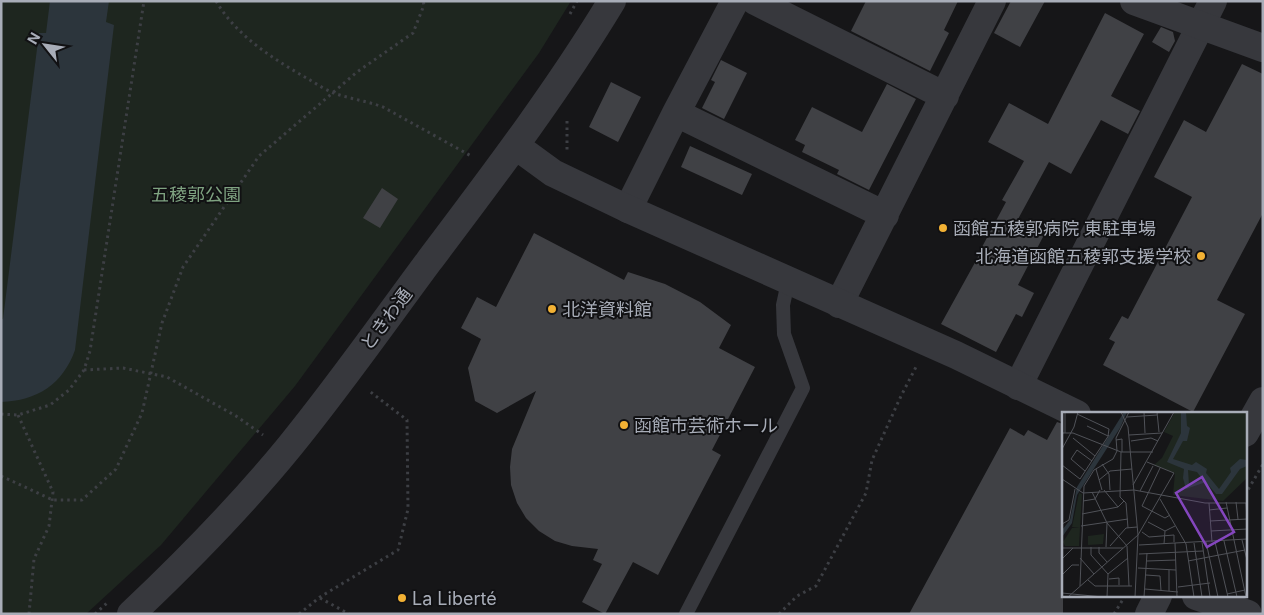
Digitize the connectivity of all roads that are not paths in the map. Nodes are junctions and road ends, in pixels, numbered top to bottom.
1 (612, 1) edge
2 (735, 1) edge
3 (755, 1) edge
4 (992, 1) edge
5 (1134, 1) edge
6 (1213, 1) edge
7 (1200, 26) junction
8 (1263, 48) edge
9 (945, 96) junction
10 (676, 112) junction
11 (516, 146) junction
12 (628, 209) junction
13 (885, 215) junction
14 (788, 282) junction
15 (839, 304) junction
16 (1018, 386) junction
17 (1263, 401) edge
18 (1073, 412) edge
19 (1246, 430) edge
20 (1246, 432) edge
21 (1263, 438) edge
22 (1157, 598) edge
23 (1202, 598) edge
24 (120, 607) edge
25 (686, 614) edge
26 (1149, 614) edge
27 (1248, 614) edge

1 - 11 street, ときわ通
2 - 10 street
3 - 9 street
4 - 9 street
5 - 7 street
6 - 7 street
7 - 8 street
7 - 16 street
9 - 13 street
10 - 12 street
10 - 13 street
11 - 12 street
11 - 24 street, ときわ通
12 - 14 street
13 - 15 street
14 - 15 street
14 - 25 lane
15 - 16 street
16 - 18 street
17 - 19 street
20 - 21 street
22 - 26 street
23 - 27 street

